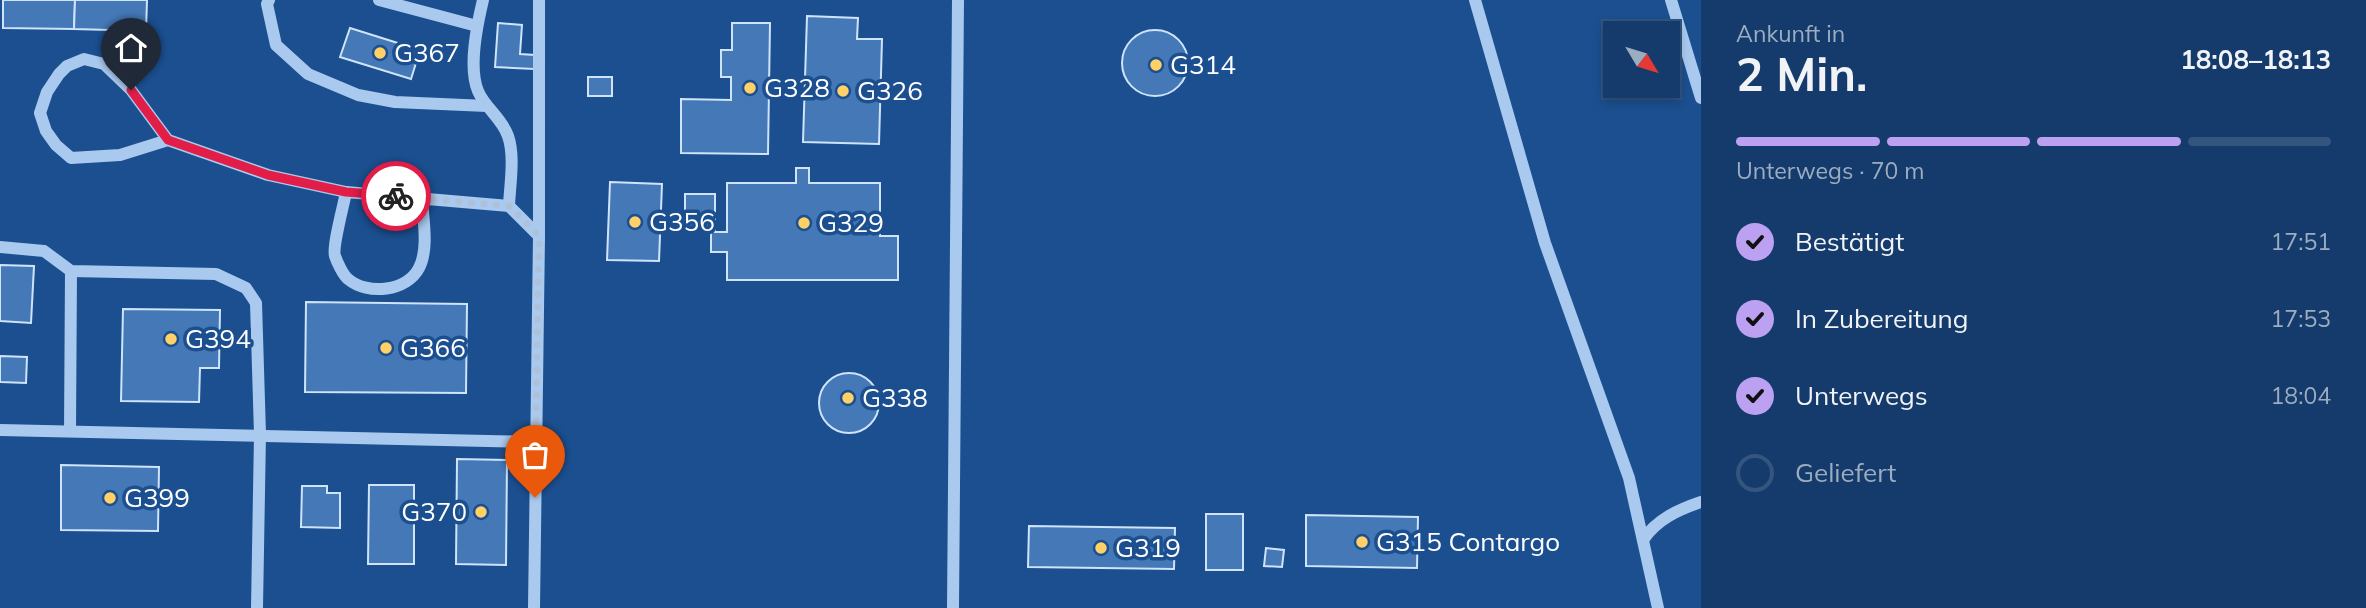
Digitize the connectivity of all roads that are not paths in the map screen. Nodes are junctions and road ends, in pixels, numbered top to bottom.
1 (269, 0) edge
2 (379, 0) edge
3 (483, 0) edge
4 (539, 0) edge
5 (958, 0) edge
6 (1475, 0) edge
7 (1671, 0) edge
8 (477, 26) junction
9 (1701, 98) edge
10 (487, 106) junction
11 (168, 140) junction
12 (346, 192) junction
13 (422, 198) junction
14 (509, 206) junction
15 (539, 236) junction
16 (0, 247) edge
17 (71, 271) junction
18 (0, 430) edge
19 (70, 431) junction
20 (260, 434) junction
21 (536, 442) junction
22 (1701, 502) edge
23 (1643, 540) junction
24 (257, 608) edge
25 (534, 608) edge
26 (953, 608) edge
27 (1658, 608) edge

1 - 10 lane
2 - 8 lane
3 - 8 lane
4 - 15 lane
5 - 26 lane
6 - 23 lane
7 - 9 lane
8 - 10 lane
10 - 14 lane
11 - 11 lane
11 - 12 lane
12 - 13 lane
12 - 13 lane
13 - 14 lane
14 - 15 lane
15 - 21 lane
16 - 17 lane
17 - 19 lane
17 - 20 lane
18 - 19 lane
19 - 20 lane
20 - 21 lane
20 - 24 lane
21 - 25 lane
22 - 23 lane
23 - 27 lane

